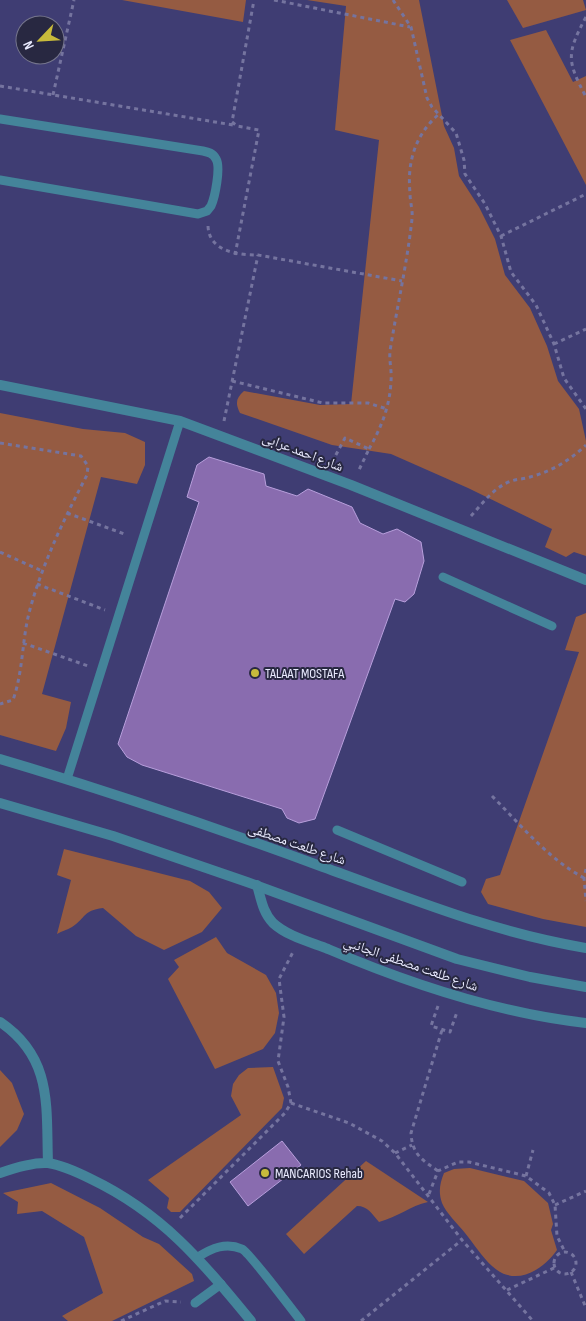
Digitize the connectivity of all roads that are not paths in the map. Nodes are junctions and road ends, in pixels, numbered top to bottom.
1 (0, 119) edge
2 (0, 180) edge
3 (0, 385) edge
4 (180, 421) junction
5 (443, 577) dead end
6 (586, 580) edge
7 (552, 626) dead end
8 (0, 759) edge
9 (67, 779) junction
10 (0, 803) edge
11 (338, 830) dead end
12 (462, 882) dead end
13 (257, 886) junction
14 (586, 948) edge
15 (586, 987) edge
16 (0, 1022) edge
17 (586, 1023) edge
18 (48, 1163) junction
19 (0, 1173) edge
20 (198, 1257) junction
21 (221, 1284) junction
22 (195, 1303) dead end
23 (251, 1321) edge
24 (301, 1321) edge

1 - 2 lane
3 - 4 street, شارع احمد عرابى
4 - 6 street, شارع احمد عرابى
4 - 9 lane
5 - 7 lane
8 - 9 street, شارع طلعت مصطفى
9 - 14 street, شارع طلعت مصطفى
10 - 13 street
11 - 12 lane
13 - 15 street
13 - 17 street, شارع طلعت مصطفى الجانبي
16 - 18 street
18 - 19 street
18 - 20 street
20 - 21 street
20 - 24 lane
21 - 22 lane
21 - 23 street

